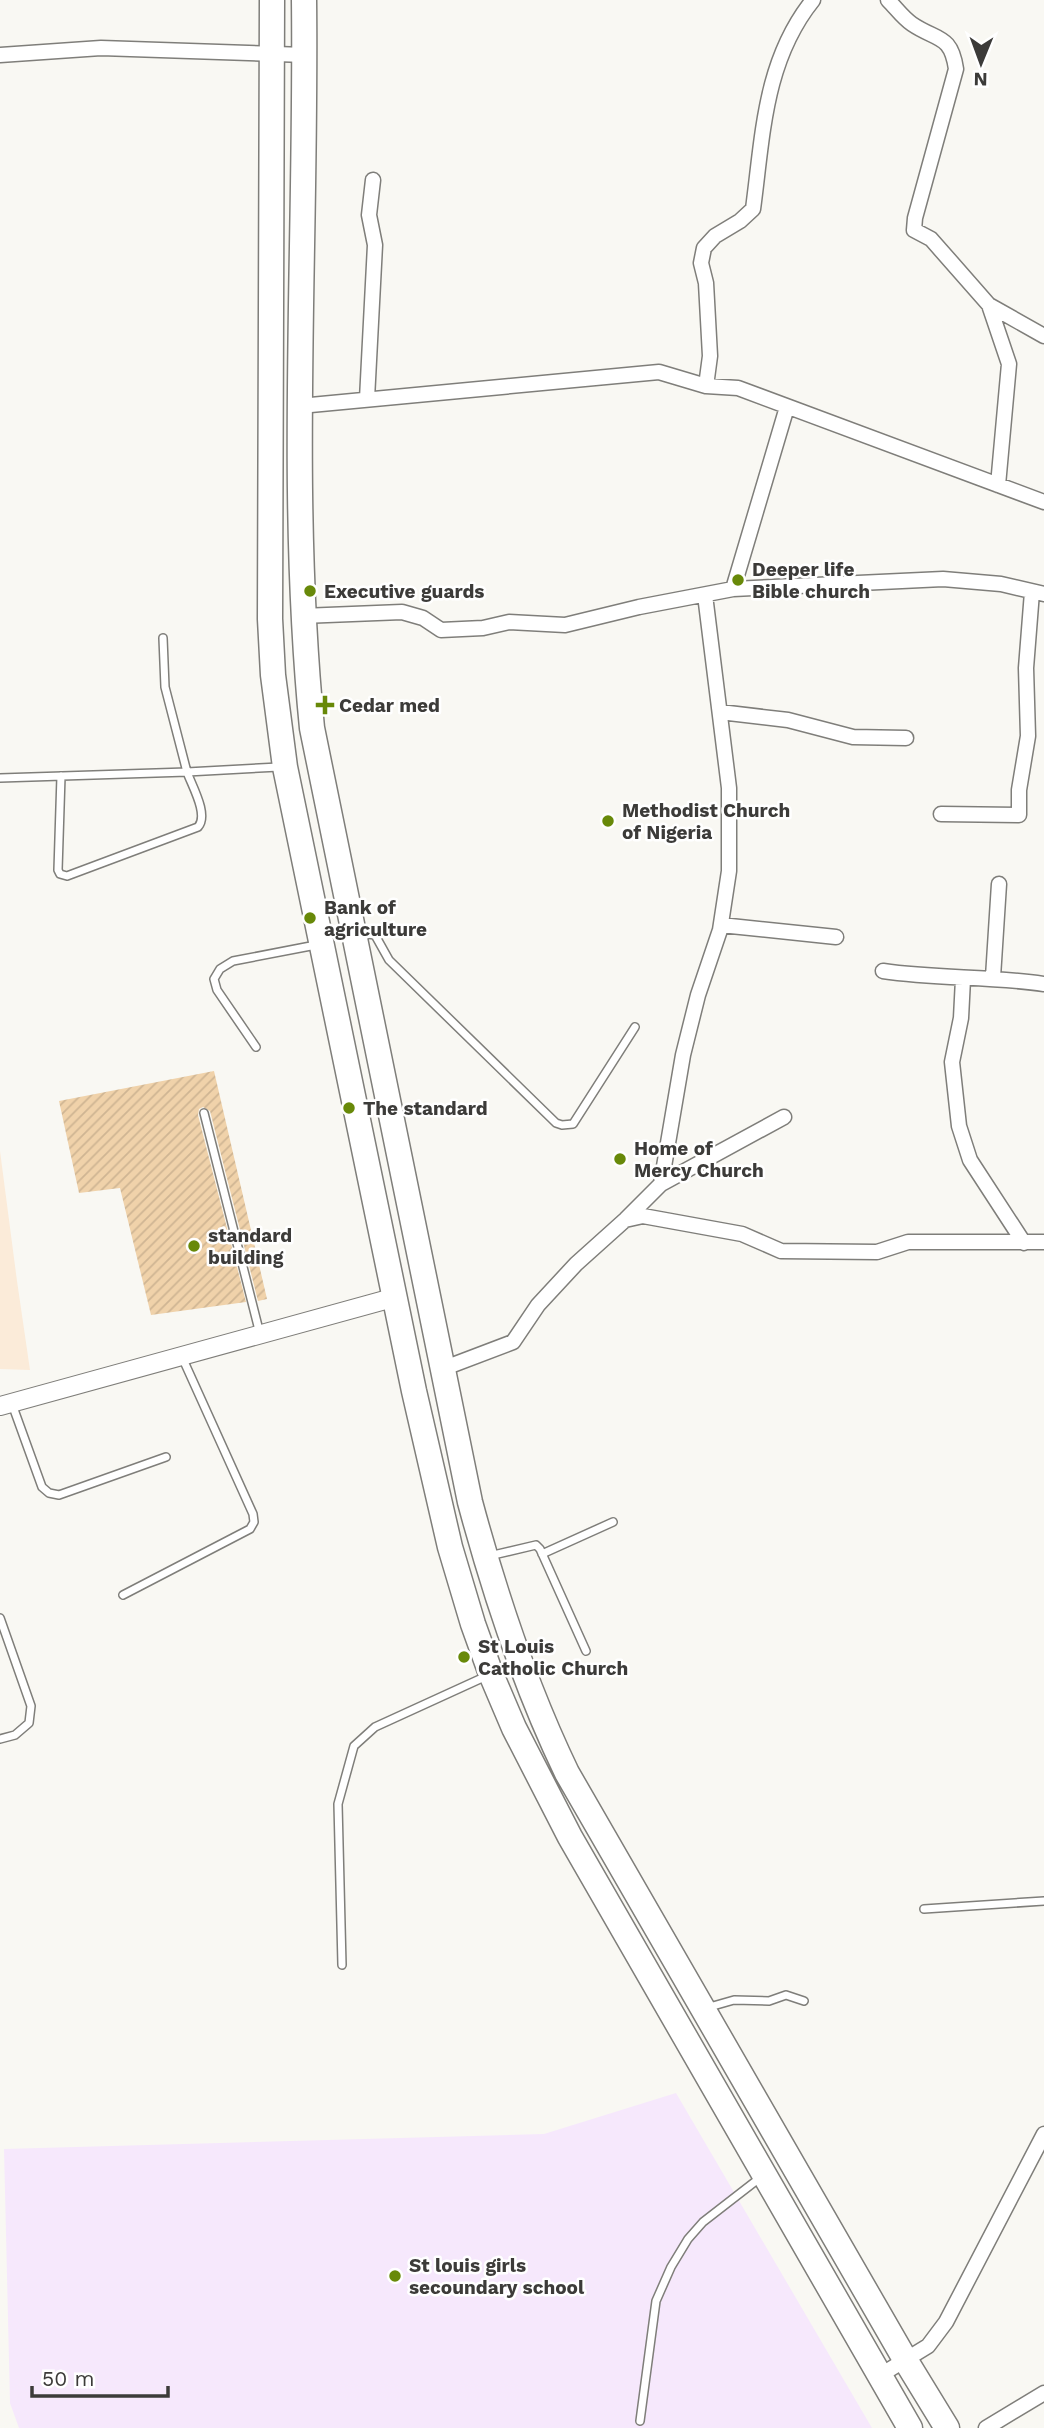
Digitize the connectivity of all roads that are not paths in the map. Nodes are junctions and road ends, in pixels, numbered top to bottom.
1 (272, 0) edge
2 (304, 0) edge
3 (813, 0) edge
4 (888, 0) edge
5 (272, 54) junction
6 (0, 55) edge
7 (305, 55) junction
8 (373, 180) dead end
9 (989, 305) junction
10 (1044, 336) edge
11 (706, 386) junction
12 (368, 399) junction
13 (300, 406) junction
14 (788, 407) junction
15 (998, 485) junction
16 (1044, 502) edge
17 (733, 589) junction
18 (1038, 593) edge
19 (705, 595) junction
20 (302, 616) junction
21 (163, 638) dead end
22 (720, 712) junction
23 (312, 728) junction
24 (280, 731) junction
25 (906, 738) dead end
26 (285, 767) junction
27 (187, 772) junction
28 (61, 776) junction
29 (0, 778) edge
30 (941, 814) dead end
31 (999, 884) dead end
32 (721, 925) junction
33 (352, 935) junction
34 (836, 937) dead end
35 (320, 944) junction
36 (883, 971) dead end
37 (993, 977) junction
38 (963, 979) junction
39 (1044, 984) edge
40 (635, 1027) dead end
41 (256, 1047) dead end
42 (204, 1113) dead end
43 (784, 1117) dead end
44 (661, 1184) junction
45 (625, 1220) junction
46 (1024, 1242) junction
47 (1044, 1242) edge
48 (396, 1297) junction
49 (260, 1335) junction
50 (182, 1356) junction
51 (442, 1369) junction
52 (6, 1405) edge
53 (166, 1457) dead end
54 (613, 1522) dead end
55 (542, 1554) junction
56 (485, 1557) junction
57 (123, 1595) dead end
58 (0, 1618) edge
59 (586, 1651) dead end
60 (520, 1664) junction
61 (491, 1674) junction
62 (0, 1739) edge
63 (1044, 1901) edge
64 (925, 1909) dead end
65 (342, 1965) dead end
66 (804, 2001) dead end
67 (702, 2010) junction
68 (1044, 2134) edge
69 (764, 2175) junction
70 (906, 2361) junction
71 (879, 2376) junction
72 (1044, 2393) edge
73 (640, 2421) dead end
74 (910, 2428) edge
75 (947, 2428) edge
76 (986, 2428) edge

1 - 5 highway
2 - 7 highway
3 - 11 street
4 - 9 street
5 - 6 street
5 - 7 street
5 - 24 highway
7 - 13 highway
8 - 12 street
9 - 10 street
9 - 15 street
11 - 12 street
11 - 14 street
12 - 13 street
13 - 20 highway
14 - 15 street
14 - 17 street
15 - 16 street
17 - 18 street
17 - 19 street
18 - 30 street
19 - 20 street
19 - 22 street
20 - 23 highway
21 - 27 lane
22 - 25 street
22 - 32 street
23 - 24 highway
23 - 33 highway
24 - 26 highway
26 - 27 lane
26 - 35 highway
27 - 28 lane
27 - 28 lane
28 - 29 lane
31 - 37 street
32 - 34 street
32 - 44 street
33 - 35 highway
33 - 40 lane
33 - 51 highway
35 - 41 lane
35 - 48 highway
36 - 38 street
37 - 38 street
37 - 39 street
38 - 46 street
42 - 49 lane
43 - 44 street
44 - 45 street
45 - 46 street
45 - 51 street
46 - 47 street
48 - 49 street
48 - 61 highway
49 - 50 street
50 - 52 street
50 - 57 lane
51 - 56 highway
52 - 53 lane
54 - 55 lane
55 - 56 lane
55 - 59 lane
56 - 60 highway
58 - 62 lane
60 - 61 lane
60 - 67 highway
61 - 65 lane
61 - 69 highway
63 - 64 lane
66 - 67 lane
67 - 70 highway
68 - 70 street
69 - 71 highway
69 - 73 lane
70 - 71 street
70 - 75 highway
71 - 74 highway
72 - 76 street

